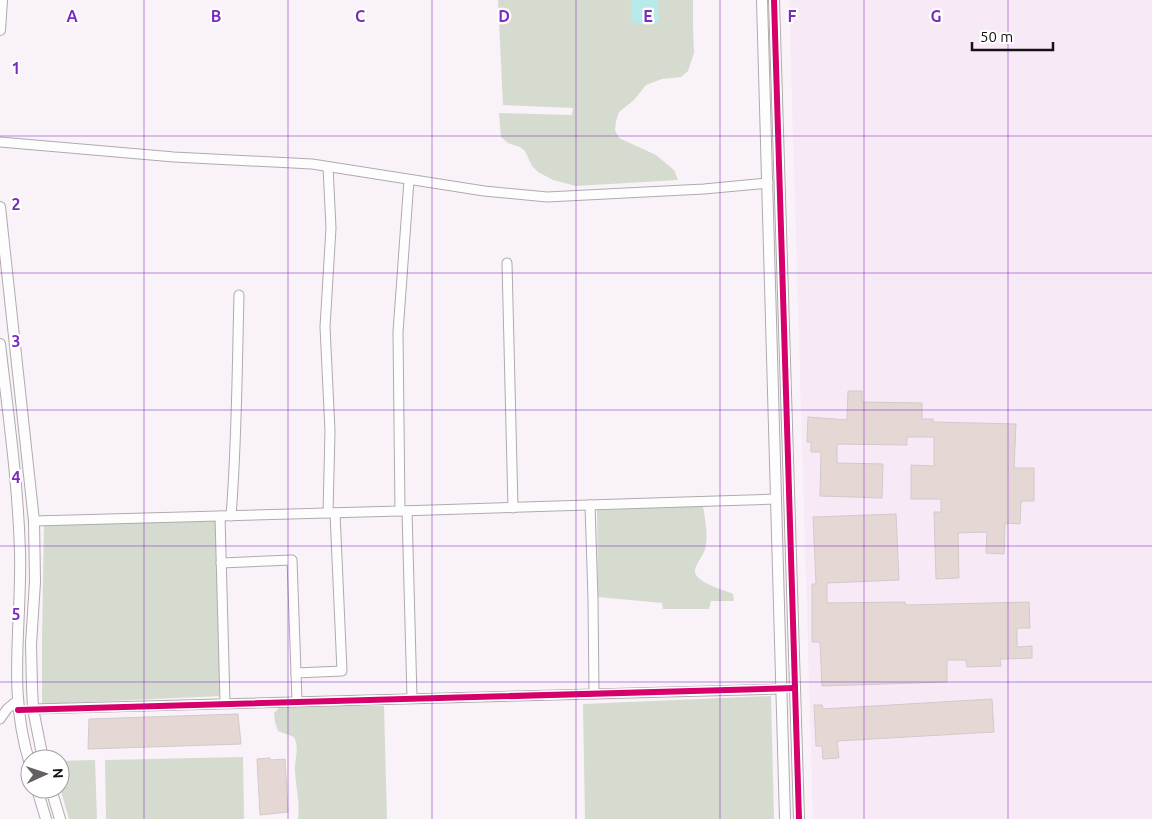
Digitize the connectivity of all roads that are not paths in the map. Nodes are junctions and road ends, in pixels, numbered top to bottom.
1 (2, 0) edge
2 (762, 0) edge
3 (774, 0) edge
4 (0, 30) edge
5 (0, 142) edge
6 (328, 167) junction
7 (410, 180) junction
8 (768, 183) junction
9 (0, 207) edge
10 (507, 263) dead end
11 (239, 295) dead end
12 (0, 344) edge
13 (776, 499) junction
14 (590, 505) junction
15 (513, 508) junction
16 (404, 511) junction
17 (331, 513) junction
18 (220, 516) junction
19 (231, 516) junction
20 (34, 521) junction
21 (19, 522) junction
22 (221, 562) junction
23 (296, 673) junction
24 (795, 688) junction
25 (782, 689) junction
26 (594, 694) junction
27 (412, 698) junction
28 (297, 702) junction
29 (225, 703) junction
30 (18, 705) junction
31 (33, 709) junction
32 (0, 719) edge
33 (26, 749) edge
34 (41, 749) edge
35 (41, 799) edge
36 (54, 799) edge
37 (46, 819) edge
38 (60, 819) edge
39 (785, 819) edge
40 (799, 819) edge

1 - 4 street
2 - 8 street
3 - 24 street
5 - 6 street
6 - 7 street
6 - 17 street
7 - 8 street
7 - 16 street
8 - 13 street
9 - 20 street
10 - 15 street
11 - 19 street
12 - 21 street
13 - 14 street
13 - 25 street
14 - 15 street
14 - 26 street
15 - 16 street
16 - 17 street
16 - 27 street
17 - 19 street
17 - 23 street
18 - 19 street
18 - 20 street
18 - 22 street
20 - 21 street
20 - 31 street
21 - 30 street
22 - 23 street
22 - 29 street
23 - 28 street
24 - 25 street
24 - 40 street
25 - 26 street
25 - 39 street
26 - 27 street
27 - 28 street
28 - 29 street
29 - 31 street
30 - 31 street
30 - 32 street
30 - 33 street
31 - 34 street
35 - 37 street
36 - 38 street

